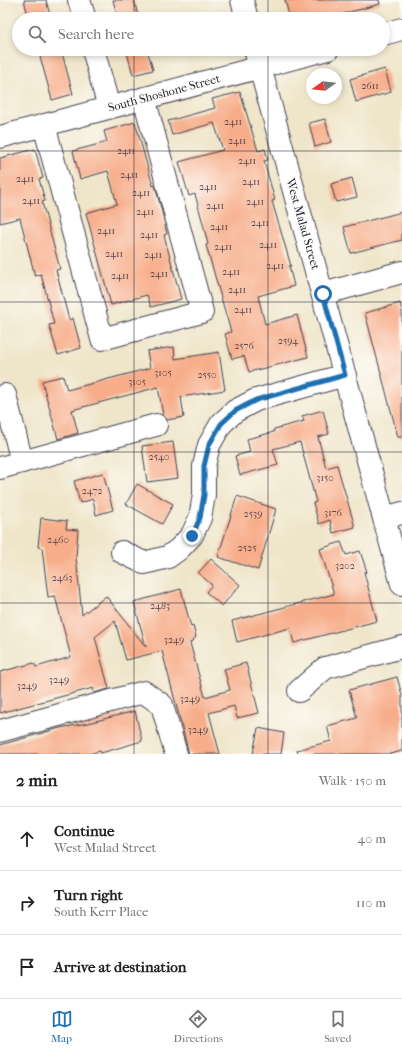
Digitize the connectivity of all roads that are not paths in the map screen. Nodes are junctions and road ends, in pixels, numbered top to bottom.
1 (79, 0) edge
2 (242, 0) edge
3 (82, 12) edge
4 (245, 12) edge
5 (402, 29) edge
6 (390, 32) edge
7 (95, 56) edge
8 (273, 56) edge
9 (257, 58) edge
10 (144, 98) junction
11 (109, 108) junction
12 (44, 125) junction
13 (0, 137) edge
14 (402, 272) edge
15 (323, 294) junction
16 (345, 375) junction
17 (5, 395) dead end
18 (156, 425) dead end
19 (22, 462) junction
20 (0, 468) edge
21 (393, 516) edge
22 (122, 552) dead end
23 (402, 584) edge
24 (402, 647) edge
25 (299, 691) dead end
26 (0, 731) edge
27 (176, 754) edge

1 - 3 street
2 - 4 street
5 - 6 street
7 - 11 street
8 - 9 street, South Shoshone Street
9 - 10 street, South Shoshone Street
9 - 15 street, West Malad Street
10 - 11 street, South Shoshone Street
10 - 12 street
11 - 12 street, South Shoshone Street
12 - 13 street, South Shoshone Street
14 - 15 street
15 - 16 street, West Malad Street
16 - 21 street, West Malad Street
16 - 22 street
17 - 19 street
18 - 19 street
19 - 20 street
21 - 23 street, West Malad Street
24 - 25 street
26 - 27 street

